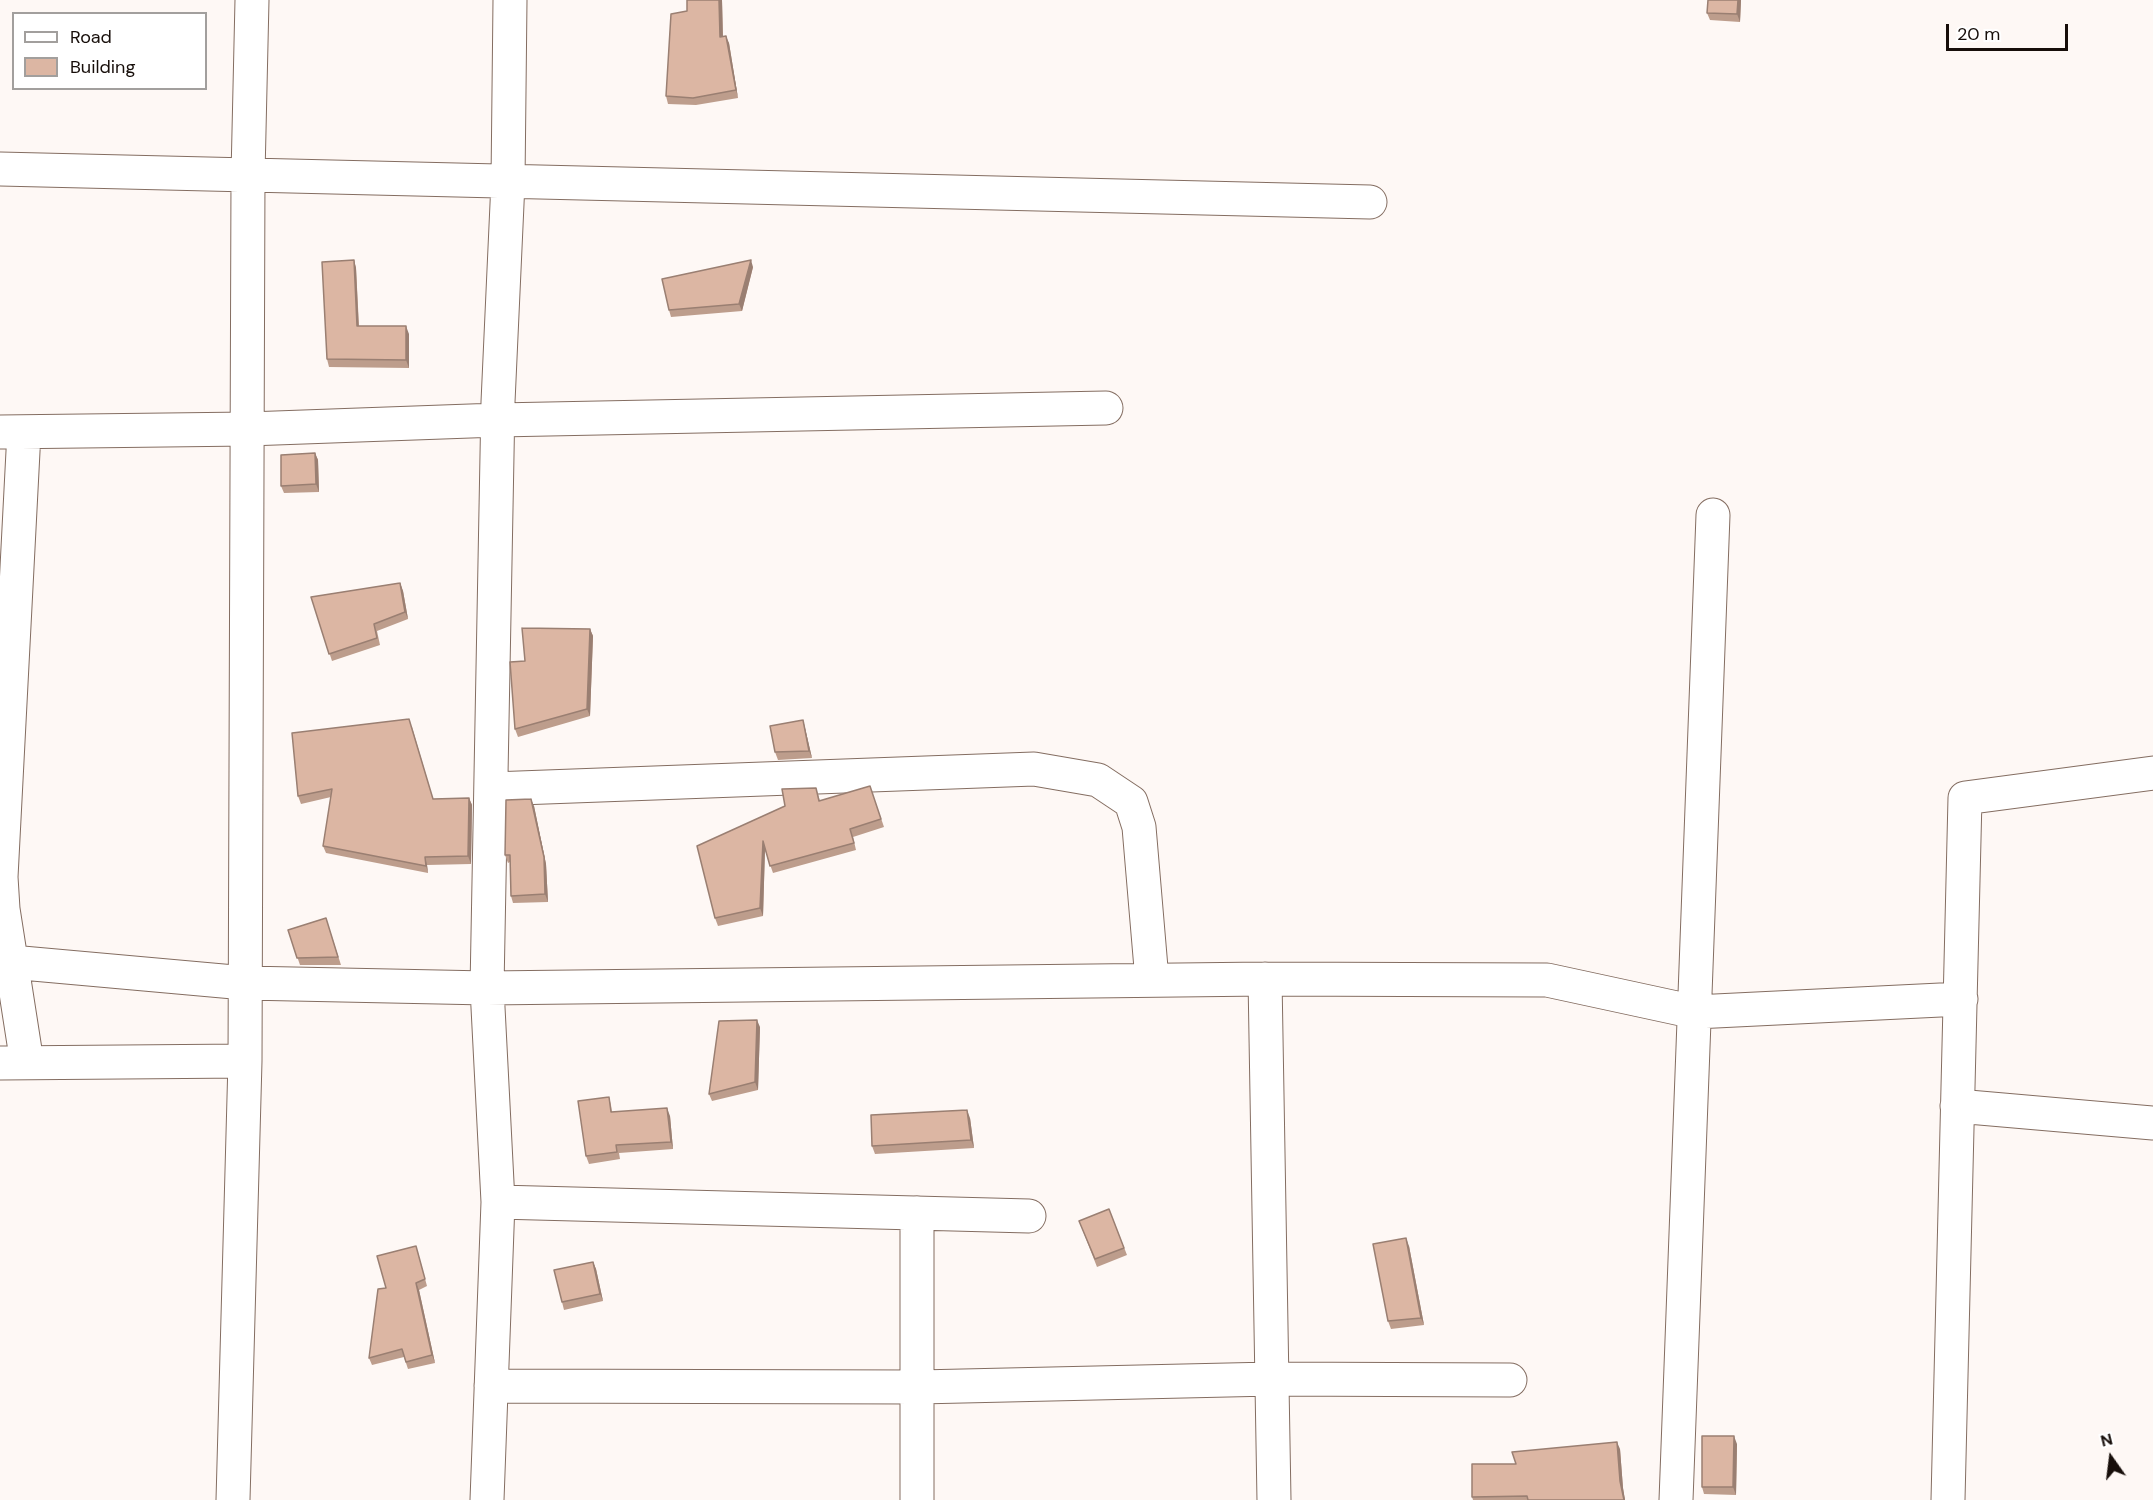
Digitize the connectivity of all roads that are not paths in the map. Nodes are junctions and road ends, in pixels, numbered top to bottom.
1 (252, 0) edge
2 (510, 0) edge
3 (0, 169) edge
4 (248, 175) junction
5 (508, 182) junction
6 (1370, 202) dead end
7 (1106, 408) dead end
8 (498, 420) junction
9 (248, 429) junction
10 (12, 432) edge
11 (1713, 515) dead end
12 (2153, 773) edge
13 (492, 789) junction
14 (2, 836) edge
15 (11, 962) junction
16 (1265, 979) junction
17 (1152, 980) junction
18 (244, 983) junction
19 (488, 988) junction
20 (1961, 999) junction
21 (1695, 1012) junction
22 (245, 1061) junction
23 (14, 1063) edge
24 (1957, 1106) junction
25 (2153, 1123) edge
26 (498, 1202) junction
27 (916, 1213) junction
28 (1029, 1216) dead end
29 (1272, 1379) junction
30 (1510, 1380) dead end
31 (491, 1386) junction
32 (919, 1387) junction
33 (233, 1500) edge
34 (487, 1500) edge
35 (917, 1500) edge
36 (1274, 1500) edge
37 (1676, 1500) edge
38 (1948, 1500) edge

1 - 4 street
2 - 5 street
3 - 4 street
4 - 5 street
4 - 9 street
5 - 6 street
5 - 8 street
7 - 8 street
8 - 9 street
8 - 13 street
9 - 10 street
9 - 18 street
10 - 14 street
11 - 21 street
12 - 20 street
13 - 17 street
13 - 19 street
14 - 15 street
15 - 18 street
15 - 23 street
16 - 17 street
16 - 21 street
16 - 29 street
17 - 19 street
18 - 19 street
18 - 22 street
19 - 26 street
20 - 21 street
20 - 24 street
21 - 37 street
22 - 23 street
22 - 33 street
24 - 25 street
24 - 38 street
26 - 27 street
26 - 31 street
27 - 28 street
27 - 32 street
29 - 30 street
29 - 32 street
29 - 36 street
31 - 32 street
31 - 34 street
32 - 35 street

